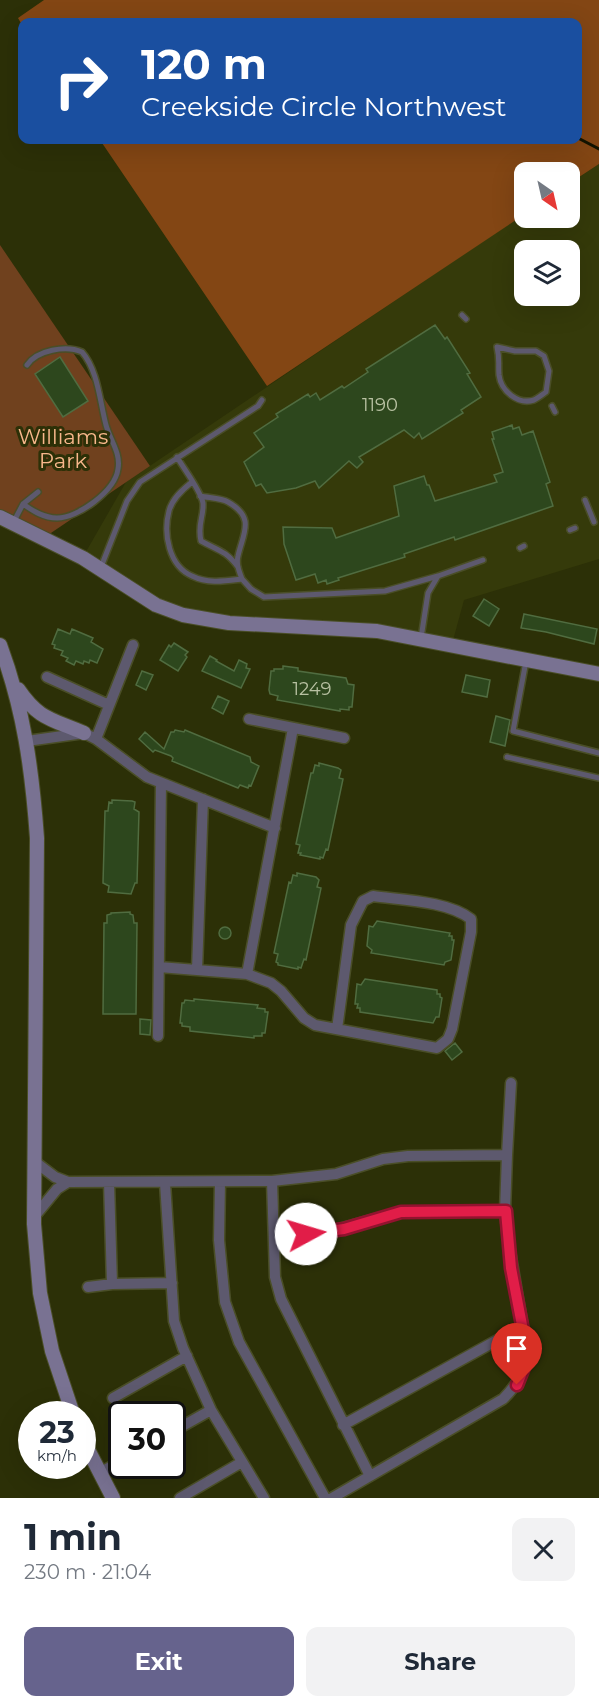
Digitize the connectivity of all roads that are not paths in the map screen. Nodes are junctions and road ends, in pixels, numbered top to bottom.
1 (27, 365) dead end
2 (546, 392) joint
3 (262, 400) dead end
4 (552, 406) dead end
5 (555, 412) dead end
6 (177, 457) junction
7 (192, 482) junction
8 (38, 492) dead end
9 (201, 496) junction
10 (585, 500) dead end
11 (23, 504) junction
12 (4, 519) edge
13 (594, 522) dead end
14 (483, 560) dead end
15 (238, 567) junction
16 (100, 569) junction
17 (438, 576) junction
18 (242, 579) junction
19 (421, 639) junction
20 (0, 645) edge
21 (133, 645) dead end
22 (526, 659) junction
23 (599, 674) edge
24 (47, 677) dead end
25 (12, 680) junction
26 (109, 705) junction
27 (249, 719) dead end
28 (293, 728) junction
29 (90, 736) junction
30 (344, 738) dead end
31 (27, 741) junction
32 (599, 753) edge
33 (507, 757) dead end
34 (599, 778) edge
35 (161, 783) junction
36 (202, 800) junction
37 (274, 828) junction
38 (159, 967) junction
39 (198, 970) junction
40 (247, 974) junction
41 (337, 1029) junction
42 (159, 1036) dead end
43 (511, 1083) dead end
44 (507, 1155) junction
45 (34, 1161) junction
46 (272, 1181) junction
47 (68, 1182) junction
48 (109, 1182) junction
49 (165, 1182) junction
50 (220, 1182) junction
51 (506, 1211) junction
52 (34, 1217) junction
53 (274, 1235) junction
54 (172, 1283) junction
55 (112, 1284) junction
56 (88, 1287) dead end
57 (521, 1327) junction
58 (187, 1356) junction
59 (113, 1398) dead end
60 (69, 1401) edge
61 (211, 1410) junction
62 (186, 1424) edge
63 (343, 1425) junction
64 (242, 1461) junction
65 (96, 1467) edge
66 (108, 1468) edge
67 (99, 1473) junction
68 (370, 1476) junction
69 (113, 1498) edge
70 (180, 1498) edge
71 (264, 1498) edge
72 (325, 1498) edge
73 (332, 1498) edge

1 - 11 lane
2 - 2 lane
3 - 6 lane
4 - 5 lane
6 - 7 lane
6 - 16 lane
7 - 9 lane
7 - 18 lane
8 - 11 lane
9 - 15 lane
9 - 15 lane
10 - 13 lane
11 - 12 lane
12 - 16 main road
14 - 17 lane
15 - 18 lane
16 - 19 main road
17 - 18 lane
17 - 19 lane
19 - 22 main road
20 - 25 main road
21 - 26 street
22 - 23 main road
22 - 32 lane
24 - 26 street
25 - 29 main road
25 - 31 main road
26 - 29 street
27 - 28 street
28 - 30 street
28 - 37 street
29 - 31 street
29 - 35 street
31 - 45 main road
33 - 34 lane
35 - 36 street
35 - 38 street
36 - 37 street
36 - 39 street
37 - 40 street
38 - 39 street
38 - 42 street
39 - 40 street
40 - 41 street
41 - 41 street
43 - 44 street
44 - 46 street
44 - 51 street
45 - 47 street
45 - 52 main road
46 - 50 street
46 - 53 street
47 - 48 street
47 - 52 street
48 - 49 street
48 - 55 street
49 - 50 street
49 - 54 street
50 - 72 street
51 - 53 street
51 - 57 street
52 - 60 main road
53 - 63 street
54 - 55 street
54 - 58 street
55 - 56 street
57 - 63 street
57 - 68 street
58 - 59 street
58 - 61 street
61 - 62 street
61 - 64 street
63 - 68 street
64 - 70 street
64 - 71 street
65 - 67 main road
66 - 67 street
67 - 69 main road
68 - 73 street

